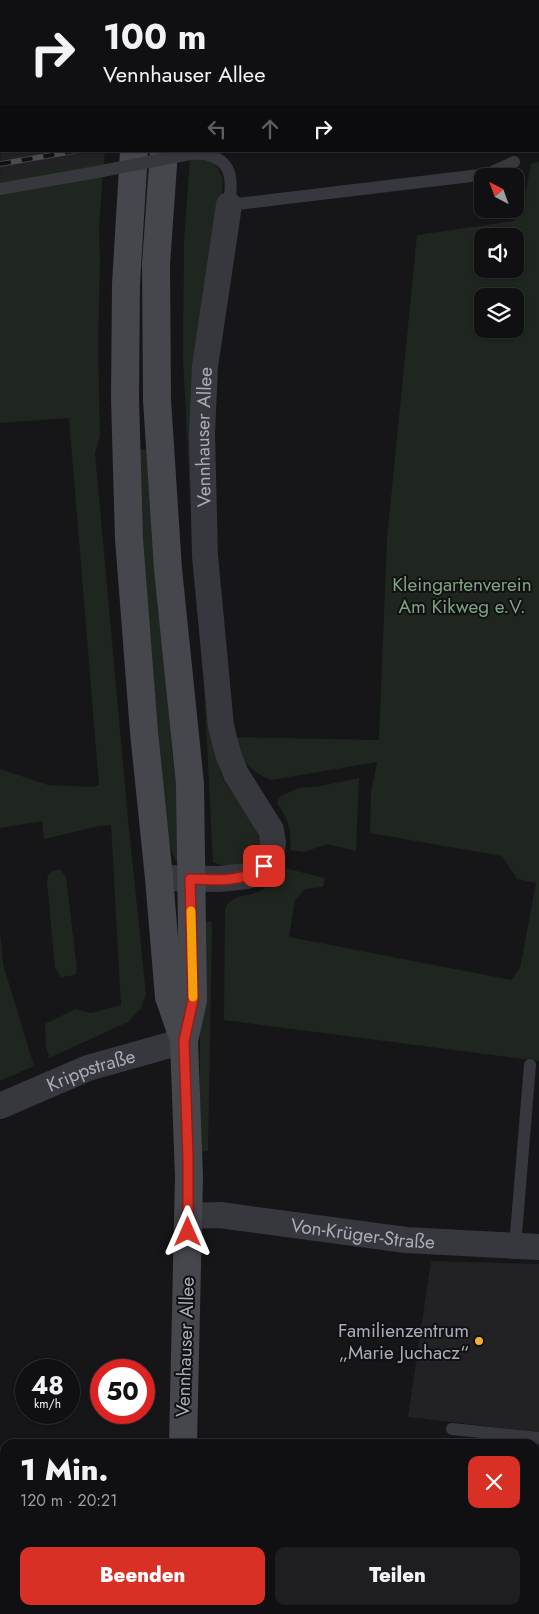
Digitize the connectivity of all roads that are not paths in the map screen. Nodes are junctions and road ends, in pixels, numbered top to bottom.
1 (134, 152) edge
2 (177, 152) edge
3 (514, 162) dead end
4 (0, 189) edge
5 (229, 205) junction
6 (160, 878) junction
7 (190, 879) junction
8 (184, 1041) junction
9 (530, 1065) dead end
10 (0, 1106) edge
11 (188, 1216) junction
12 (527, 1246) edge
13 (452, 1429) dead end
14 (539, 1438) edge
15 (183, 1439) edge

1 - 6 main road, Vennhauser Allee
2 - 4 lane, bridge
2 - 5 lane
2 - 7 main road, Vennhauser Allee
3 - 5 lane
5 - 7 street, Vennhauser Allee
6 - 7 street, Vennhauser Allee
6 - 8 main road, Vennhauser Allee
7 - 8 main road, Vennhauser Allee
8 - 10 street, Krippstraße
8 - 11 main road, Vennhauser Allee
9 - 12 lane
11 - 12 street, Von-Krüger-Straße
11 - 15 main road, Vennhauser Allee
13 - 14 lane

